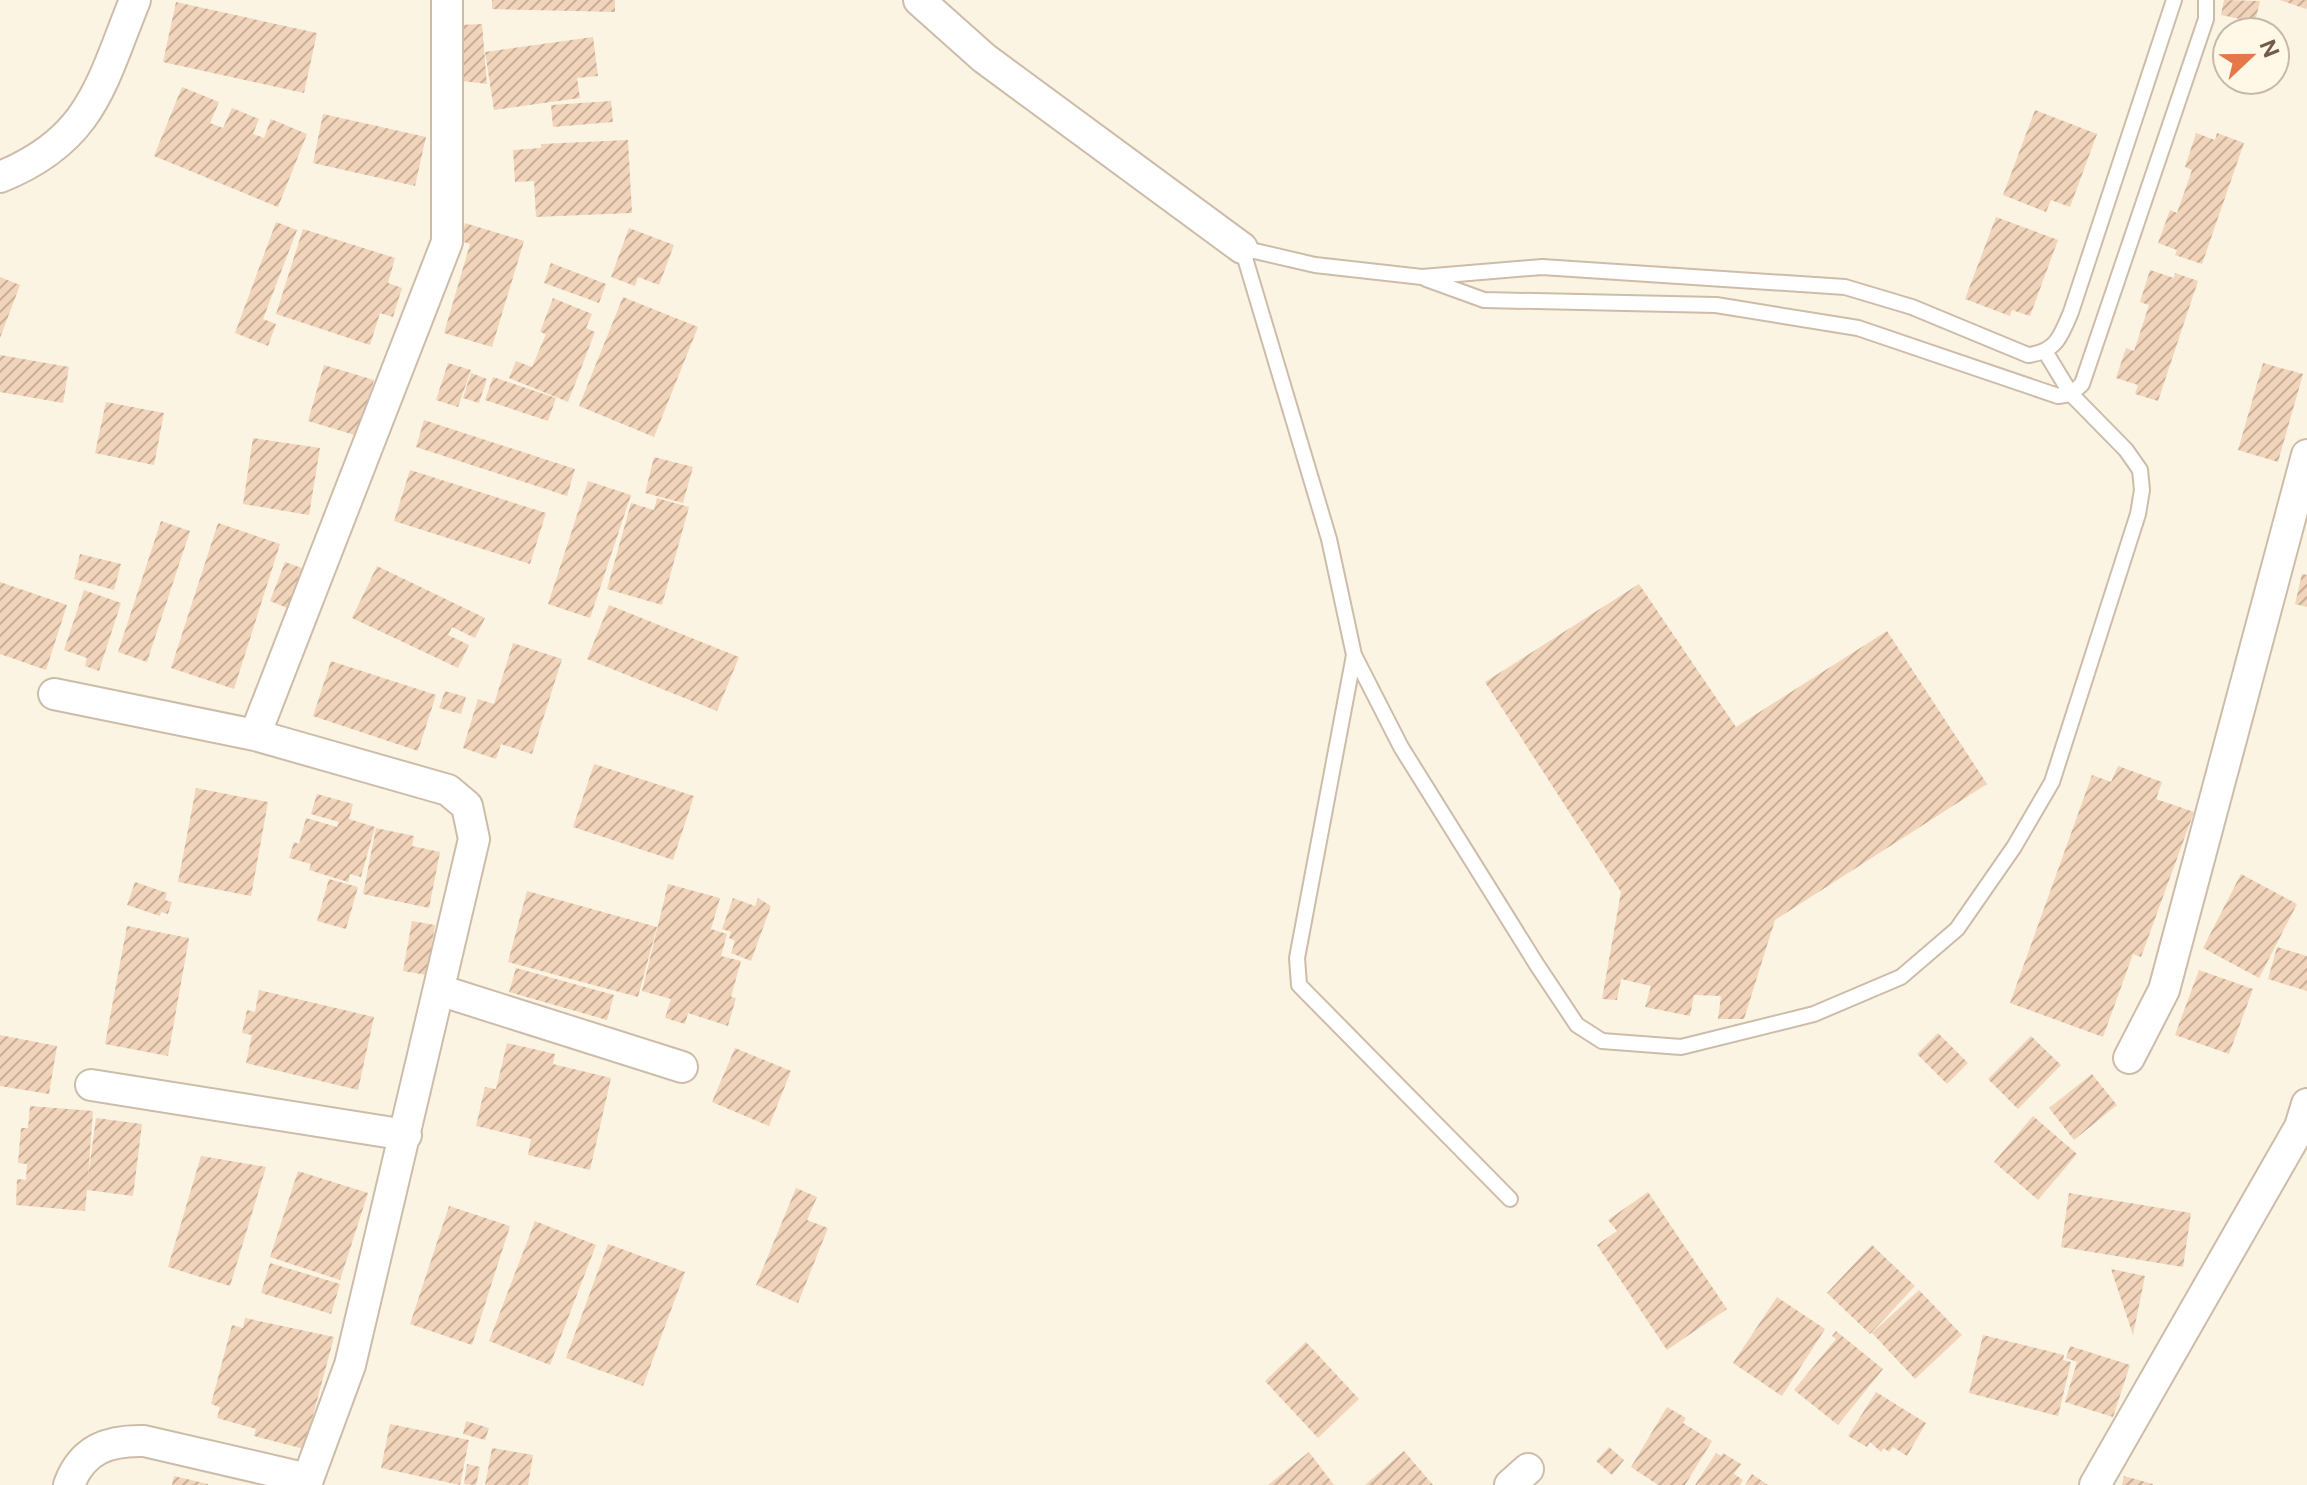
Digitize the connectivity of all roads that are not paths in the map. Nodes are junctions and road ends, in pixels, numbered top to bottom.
1 (135, 0) edge
2 (447, 0) edge
3 (919, 0) edge
4 (2174, 0) edge
5 (2206, 0) edge
6 (0, 177) edge
7 (1242, 248) junction
8 (1422, 277) junction
9 (2046, 353) junction
10 (2071, 394) junction
11 (2307, 455) edge
12 (1354, 655) junction
13 (54, 694) dead end
14 (255, 735) junction
15 (439, 990) junction
16 (2129, 1058) dead end
17 (682, 1067) dead end
18 (91, 1085) dead end
19 (2305, 1120) edge
20 (406, 1135) junction
21 (1510, 1199) dead end
22 (69, 1485) edge
23 (2095, 1485) edge

1 - 6 street
2 - 14 street
3 - 7 street
4 - 9 lane
5 - 10 lane
7 - 8 lane
7 - 12 lane
8 - 9 lane
8 - 10 lane
9 - 10 lane
10 - 12 lane
11 - 16 street
12 - 21 lane
13 - 14 street
14 - 15 street
15 - 17 street
15 - 20 street
18 - 20 street
19 - 23 street
20 - 22 street

